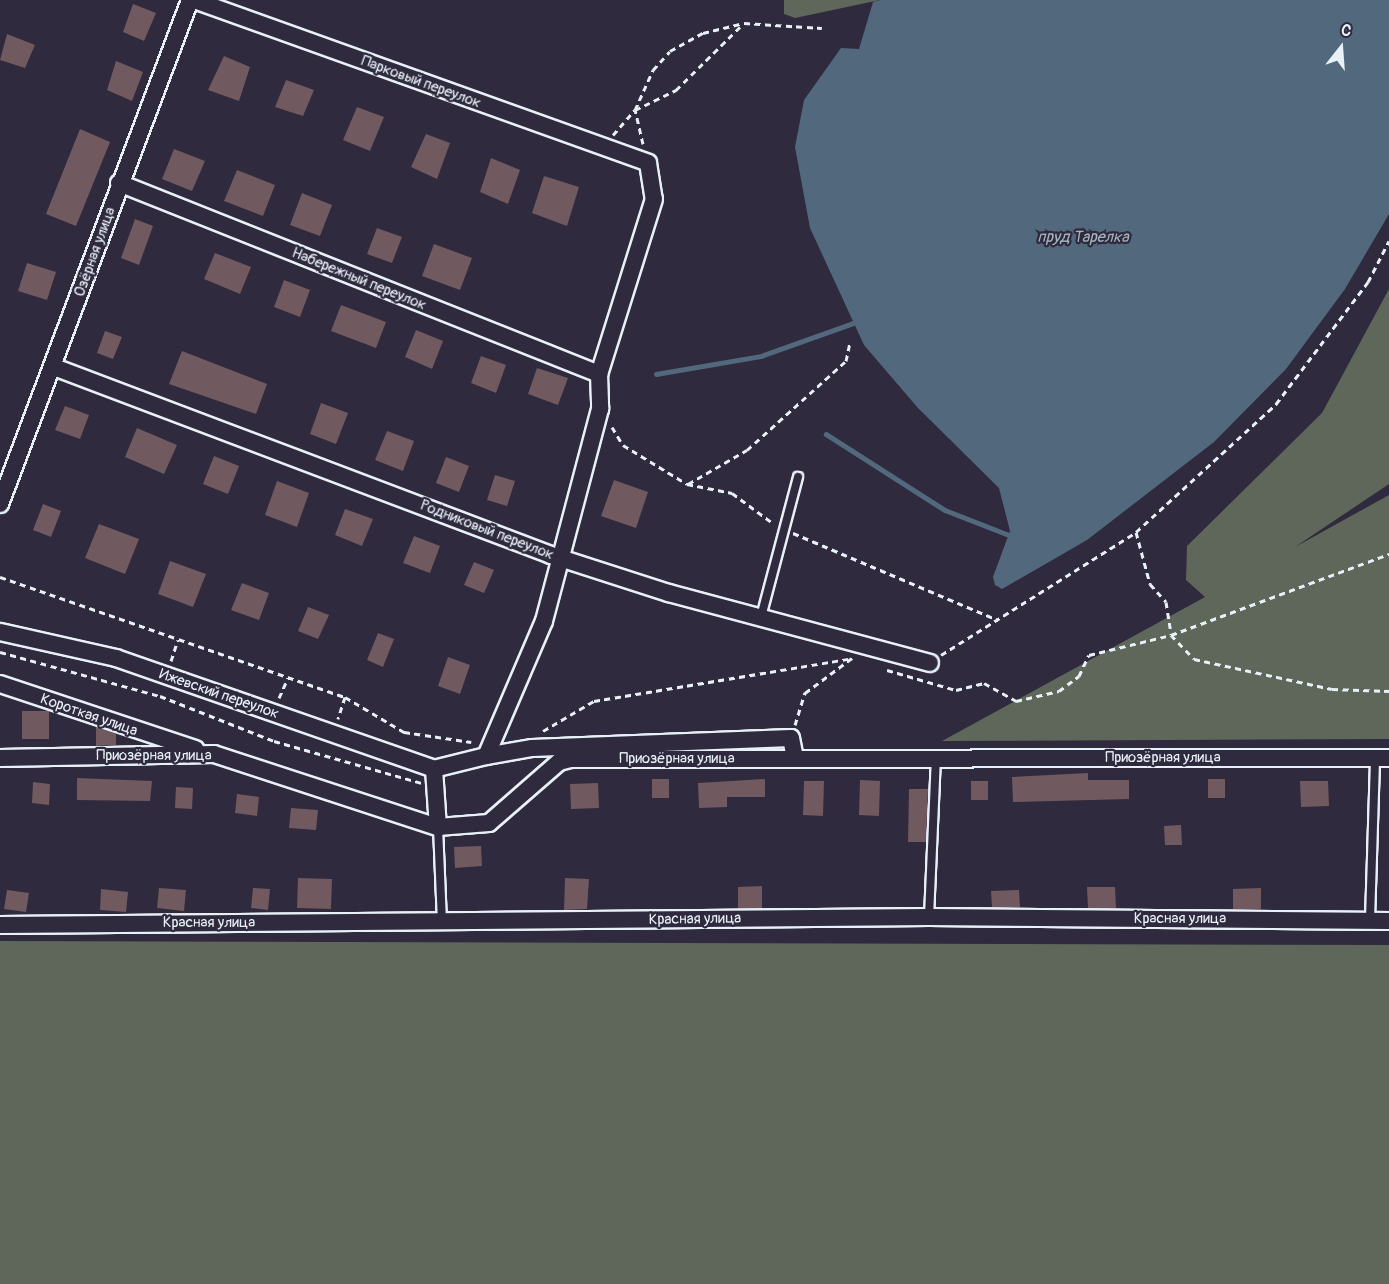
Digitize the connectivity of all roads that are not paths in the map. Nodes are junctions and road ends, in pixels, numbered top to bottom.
1 (192, 0) edge
2 (119, 183) junction
3 (54, 367) junction
4 (599, 374) junction
5 (798, 477) dead end
6 (0, 504) edge
7 (562, 559) junction
8 (761, 617) junction
9 (0, 632) edge
10 (930, 663) road end
11 (0, 684) edge
12 (488, 751) junction
13 (214, 754) junction
14 (1382, 758) edge
15 (0, 759) edge
16 (795, 759) junction
17 (936, 759) junction
18 (434, 769) junction
19 (438, 827) junction
20 (929, 917) junction
21 (1370, 920) junction
22 (442, 921) junction
23 (1389, 921) edge
24 (0, 925) edge

1 - 2 street, Озёрная улица
1 - 4 street, Парковый переулок
2 - 3 street, Озёрная улица
2 - 4 street, Набережный переулок
3 - 6 street, Озёрная улица
3 - 7 street, Родниковый переулок
4 - 7 street
5 - 8 lane
7 - 8 street, Родниковый переулок
7 - 12 street
8 - 10 street, Родниковый переулок
9 - 18 street, Ижевский переулок
11 - 13 street, Короткая улица
12 - 16 street
12 - 18 street
13 - 15 street, Приозёрная улица
13 - 19 street, Приозёрная улица
14 - 17 street, Приозёрная улица
14 - 21 lane
16 - 17 street, Приозёрная улица
16 - 19 street, Приозёрная улица
17 - 20 lane
18 - 19 street
19 - 22 lane
20 - 21 street, Красная улица
20 - 22 street, Красная улица
21 - 23 street, Красная улица
22 - 24 street, Красная улица

